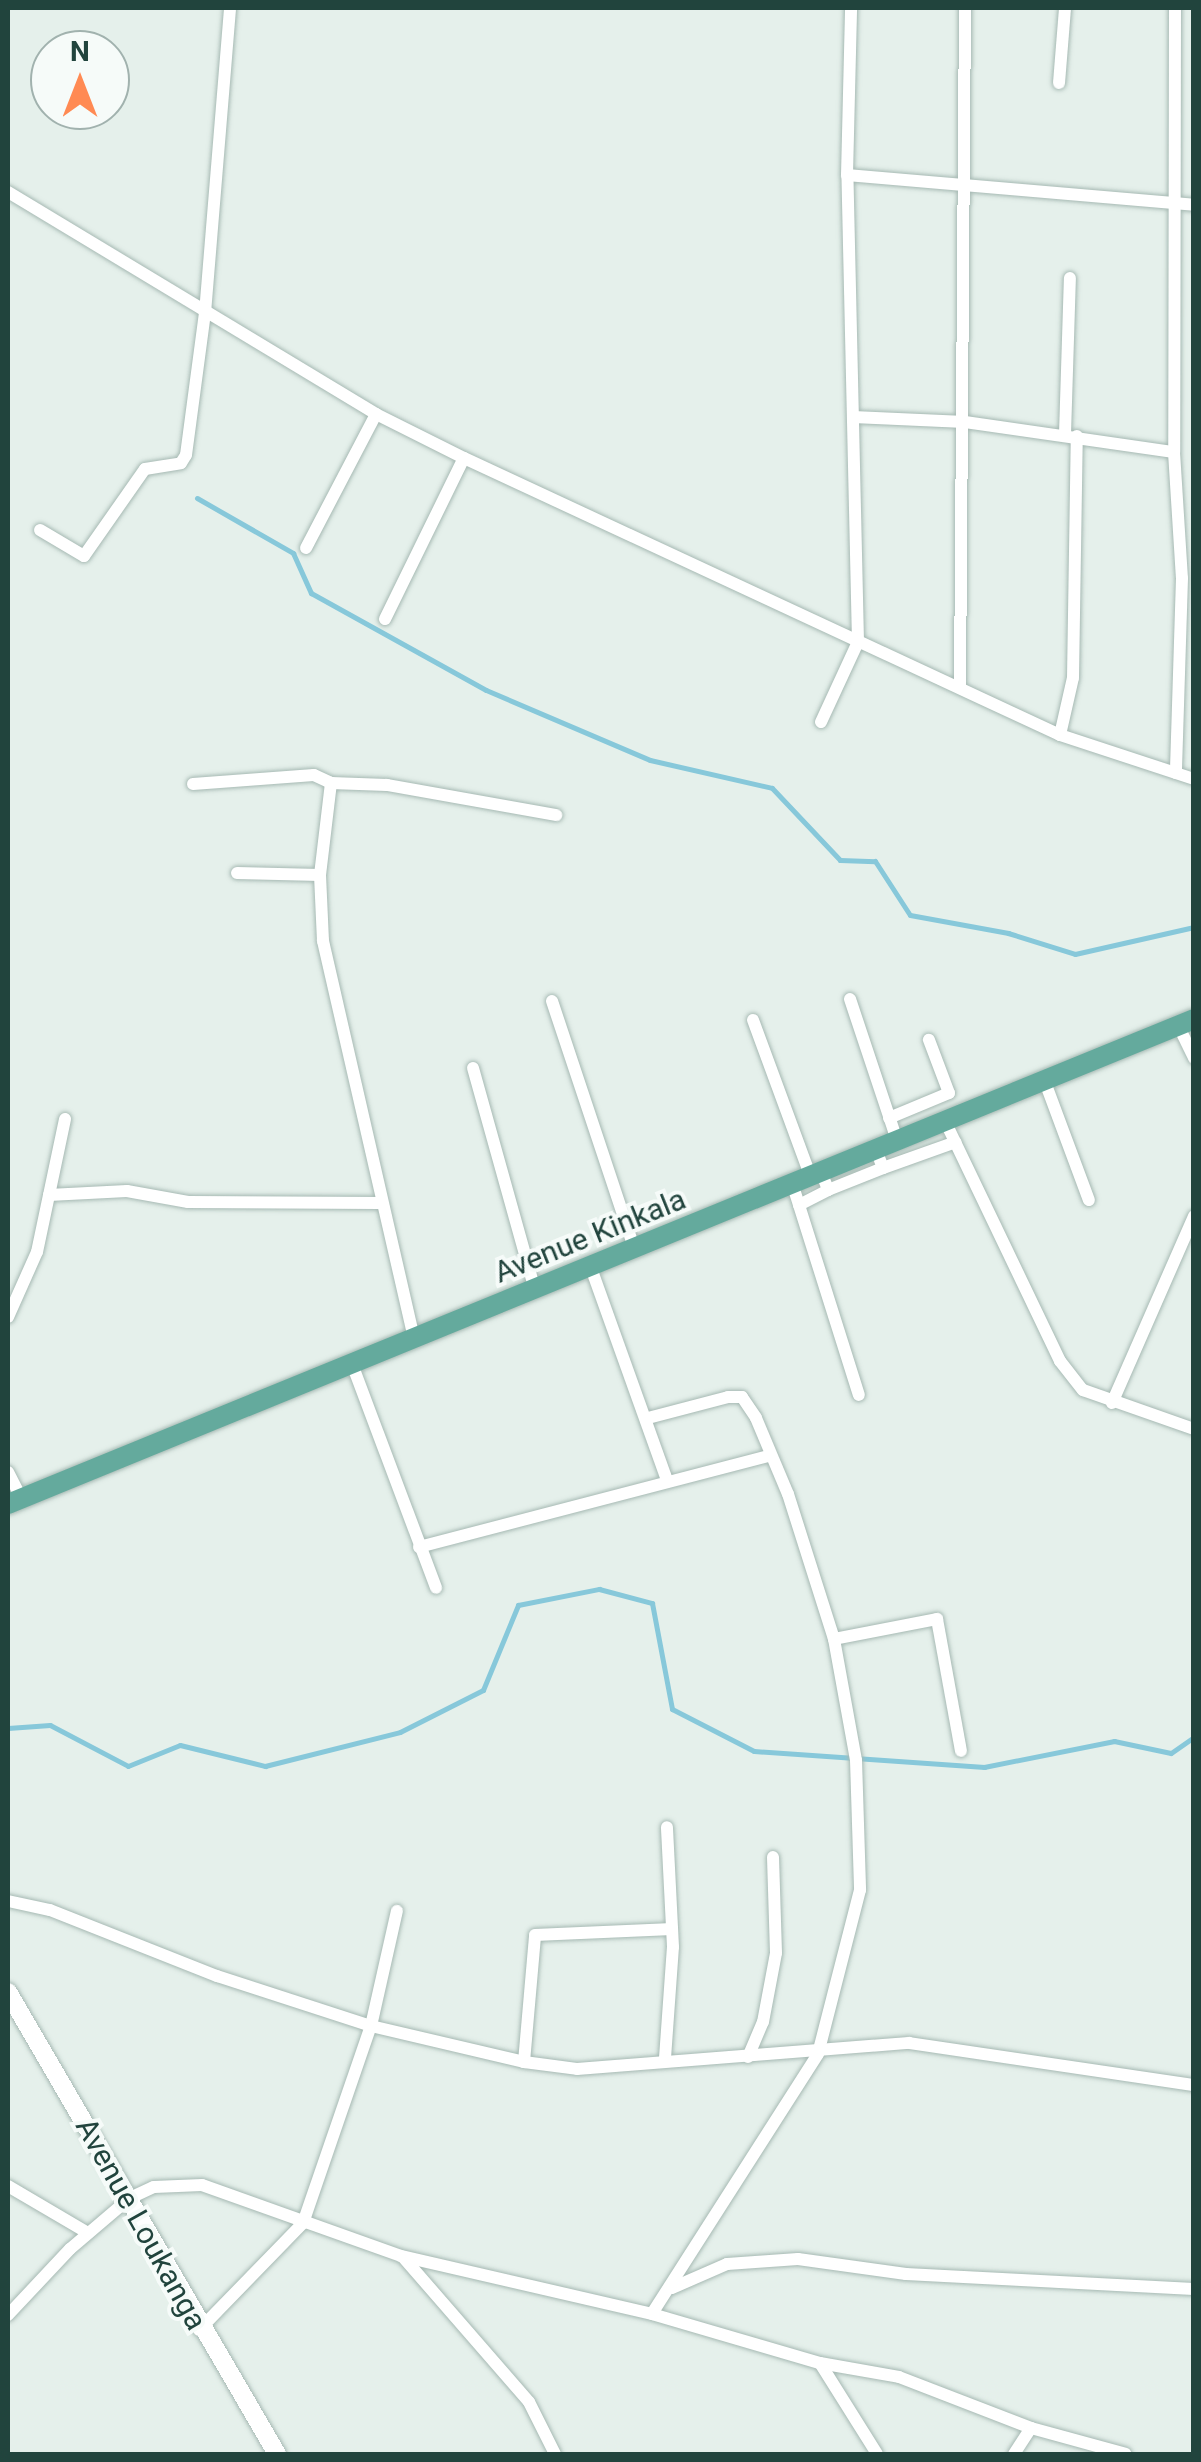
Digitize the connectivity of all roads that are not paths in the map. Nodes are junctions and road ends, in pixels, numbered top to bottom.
1 (230, 8) edge
2 (850, 8) edge
3 (964, 8) edge
4 (1065, 8) edge
5 (1176, 8) edge
6 (1059, 83) dead end
7 (847, 175) junction
8 (963, 189) junction
9 (8, 192) edge
10 (1186, 205) edge
11 (1070, 278) dead end
12 (206, 314) junction
13 (376, 414) junction
14 (853, 418) junction
15 (965, 422) junction
16 (1071, 435) junction
17 (1174, 452) junction
18 (464, 458) junction
19 (40, 530) dead end
20 (306, 548) dead end
21 (1188, 580) edge
22 (386, 619) dead end
23 (858, 642) junction
24 (960, 686) junction
25 (821, 722) dead end
26 (1060, 734) junction
27 (1176, 772) junction
28 (1194, 779) edge
29 (331, 783) junction
30 (194, 784) dead end
31 (556, 815) dead end
32 (236, 873) dead end
33 (320, 875) junction
34 (850, 999) dead end
35 (552, 1001) dead end
36 (753, 1020) dead end
37 (1186, 1022) edge
38 (929, 1040) dead end
39 (1194, 1058) edge
40 (473, 1068) dead end
41 (1046, 1082) junction
42 (922, 1107) junction
43 (890, 1118) junction
44 (65, 1119) dead end
45 (944, 1132) junction
46 (898, 1143) junction
47 (880, 1160) junction
48 (811, 1187) junction
49 (49, 1194) junction
50 (1089, 1200) dead end
51 (380, 1204) junction
52 (1194, 1216) edge
53 (635, 1251) junction
54 (590, 1268) junction
55 (536, 1290) junction
56 (8, 1317) edge
57 (414, 1339) junction
58 (352, 1364) junction
59 (859, 1395) dead end
60 (1112, 1403) junction
61 (648, 1418) junction
62 (1194, 1429) edge
63 (769, 1456) junction
64 (8, 1472) edge
65 (666, 1478) junction
66 (14, 1501) edge
67 (419, 1547) junction
68 (436, 1588) dead end
69 (834, 1639) junction
70 (961, 1751) dead end
71 (667, 1827) dead end
72 (772, 1857) dead end
73 (8, 1902) edge
74 (396, 1911) dead end
75 (672, 1929) junction
76 (8, 1992) edge
77 (13, 2013) edge
78 (372, 2026) junction
79 (818, 2054) junction
80 (748, 2057) junction
81 (665, 2058) junction
82 (524, 2062) junction
83 (1194, 2085) edge
84 (8, 2186) edge
85 (130, 2198) junction
86 (303, 2223) junction
87 (88, 2232) junction
88 (401, 2256) junction
89 (669, 2289) junction
90 (1194, 2289) edge
91 (652, 2314) junction
92 (8, 2316) edge
93 (199, 2330) junction
94 (820, 2363) junction
95 (1031, 2428) junction
96 (277, 2454) edge
97 (555, 2454) edge
98 (877, 2454) edge
99 (1014, 2454) edge
100 (1126, 2454) edge

1 - 12 street
2 - 7 street
3 - 8 street
4 - 6 street
5 - 10 street
7 - 8 street
7 - 14 street
8 - 10 street
8 - 15 street
9 - 12 street
10 - 17 street
11 - 16 street
12 - 13 street
12 - 19 street
13 - 18 street
13 - 20 street
14 - 15 street
14 - 23 street
15 - 16 street
15 - 24 street
16 - 17 street
16 - 26 street
17 - 21 street
18 - 22 street
18 - 23 street
21 - 27 street
23 - 24 street
23 - 25 street
24 - 26 street
26 - 27 street
27 - 28 street
29 - 30 street
29 - 31 street
29 - 33 street
32 - 33 street
33 - 51 street
34 - 43 street
35 - 53 street
36 - 48 street
37 - 39 street
37 - 41 main road, Avenue Kinkala
38 - 42 street
40 - 55 street
41 - 45 main road, Avenue Kinkala
41 - 50 street
42 - 43 street
42 - 45 street
43 - 46 street
44 - 49 street
45 - 46 main road, Avenue Kinkala
45 - 47 street
45 - 60 street
46 - 47 main road, Avenue Kinkala
47 - 48 main road, Avenue Kinkala
48 - 53 main road, Avenue Kinkala
48 - 59 street
49 - 51 street
49 - 56 street
51 - 57 street
52 - 60 street
53 - 54 main road, Avenue Kinkala
54 - 55 main road, Avenue Kinkala
54 - 61 street
55 - 57 main road, Avenue Kinkala
57 - 58 main road, Avenue Kinkala
58 - 66 main road, Avenue Kinkala
58 - 67 street
60 - 62 street
61 - 63 street
61 - 65 street
63 - 65 street
63 - 69 street
64 - 66 street
65 - 67 street
67 - 68 street
69 - 70 street
69 - 79 street
71 - 75 street
72 - 80 street
73 - 78 street
74 - 78 street
75 - 81 street
75 - 82 street
76 - 77 main road, Avenue Loukanga
77 - 85 main road, Avenue Loukanga
78 - 82 street
78 - 86 street
79 - 80 street
79 - 83 street
79 - 89 street
80 - 81 street
81 - 82 street
84 - 87 street
85 - 86 street
85 - 87 street
85 - 93 main road, Avenue Loukanga
86 - 88 street
86 - 93 street
87 - 92 street
88 - 91 street
88 - 97 street
89 - 90 street
89 - 91 street
91 - 94 street
93 - 96 main road, Avenue Loukanga
94 - 95 street
94 - 98 street
95 - 99 street
95 - 100 street

